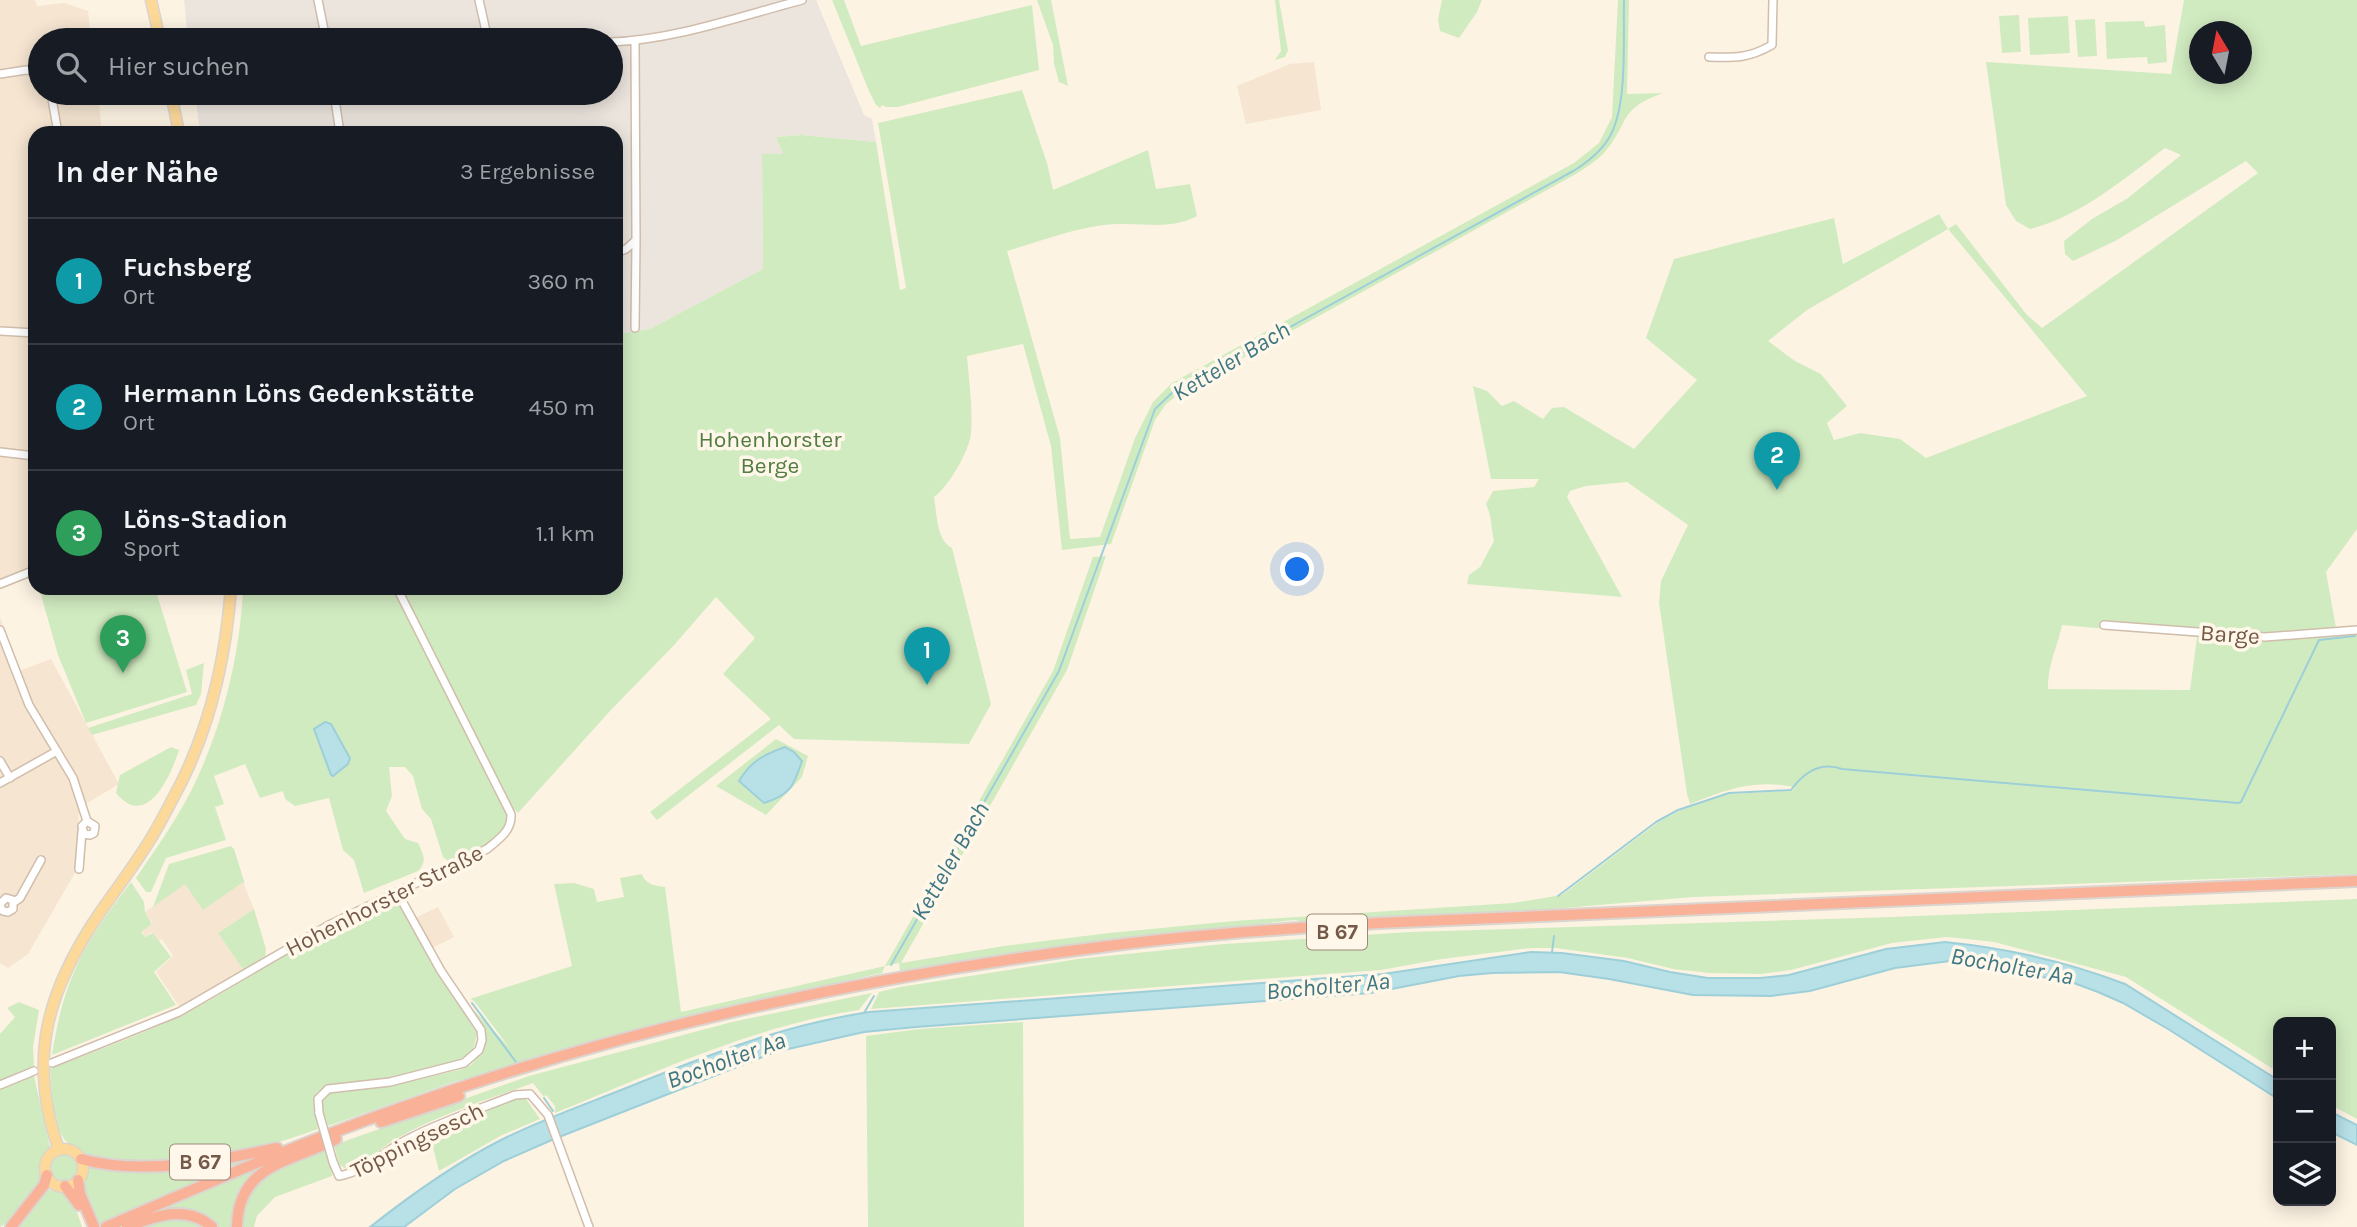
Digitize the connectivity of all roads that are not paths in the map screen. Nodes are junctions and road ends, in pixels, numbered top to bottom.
1 (151, 0) edge
2 (318, 0) edge
3 (479, 0) edge
4 (802, 0) edge
5 (1773, 0) edge
6 (157, 28) edge
7 (324, 28) edge
8 (485, 28) edge
9 (635, 41) junction
10 (623, 42) edge
11 (1709, 57) dead end
12 (28, 72) edge
13 (0, 74) edge
14 (53, 105) edge
15 (173, 105) edge
16 (336, 105) edge
17 (57, 126) edge
18 (178, 126) edge
19 (339, 126) edge
20 (636, 240) junction
21 (623, 250) edge
22 (635, 328) dead end
23 (0, 331) edge
24 (28, 333) edge
25 (0, 452) edge
26 (28, 455) edge
27 (28, 573) edge
28 (0, 584) edge
29 (230, 595) edge
30 (401, 595) edge
31 (2104, 625) dead end
32 (0, 630) edge
33 (2357, 630) edge
34 (57, 751) junction
35 (0, 761) edge
36 (10, 778) junction
37 (0, 783) edge
38 (87, 821) junction
39 (82, 830) junction
40 (41, 860) dead end
41 (79, 869) dead end
42 (2357, 881) edge
43 (2357, 888) edge
44 (397, 892) junction
45 (1, 909) edge
46 (52, 1063) dead end
47 (34, 1071) dead end
48 (0, 1085) edge
49 (341, 1136) junction
50 (317, 1139) junction
51 (59, 1150) junction
52 (81, 1159) junction
53 (47, 1175) junction
54 (78, 1180) junction
55 (65, 1186) junction
56 (84, 1209) junction
57 (11, 1227) edge
58 (92, 1227) edge
59 (106, 1227) edge
60 (121, 1227) edge
61 (128, 1227) edge
62 (212, 1227) edge
63 (237, 1227) edge
64 (589, 1227) edge

1 - 6 main road
2 - 7 street
3 - 8 street
4 - 9 street
5 - 11 street
9 - 10 street
9 - 20 street
12 - 13 street
14 - 17 street
15 - 18 main road
16 - 19 street
20 - 21 street
20 - 22 street
23 - 24 street
25 - 26 street
27 - 28 street
29 - 51 main road
30 - 44 street, Hohenhorster Straße
31 - 33 street, Barge
32 - 34 street
34 - 36 street
34 - 38 street
35 - 36 street
36 - 37 street
38 - 39 street
38 - 39 street
39 - 41 street
40 - 45 street
42 - 50 highway, B 67
43 - 49 highway, B 67
44 - 46 street, Hohenhorster Straße
44 - 64 street, Töppingsesch, bridge
47 - 48 street
49 - 60 highway, B 67
49 - 63 highway, B 67
50 - 52 highway, B 67
50 - 59 highway, B 67
51 - 52 main road
51 - 53 main road
52 - 54 main road
53 - 55 main road
53 - 57 highway
54 - 55 main road
54 - 56 highway
55 - 56 highway
56 - 58 highway
61 - 62 highway, B 67

